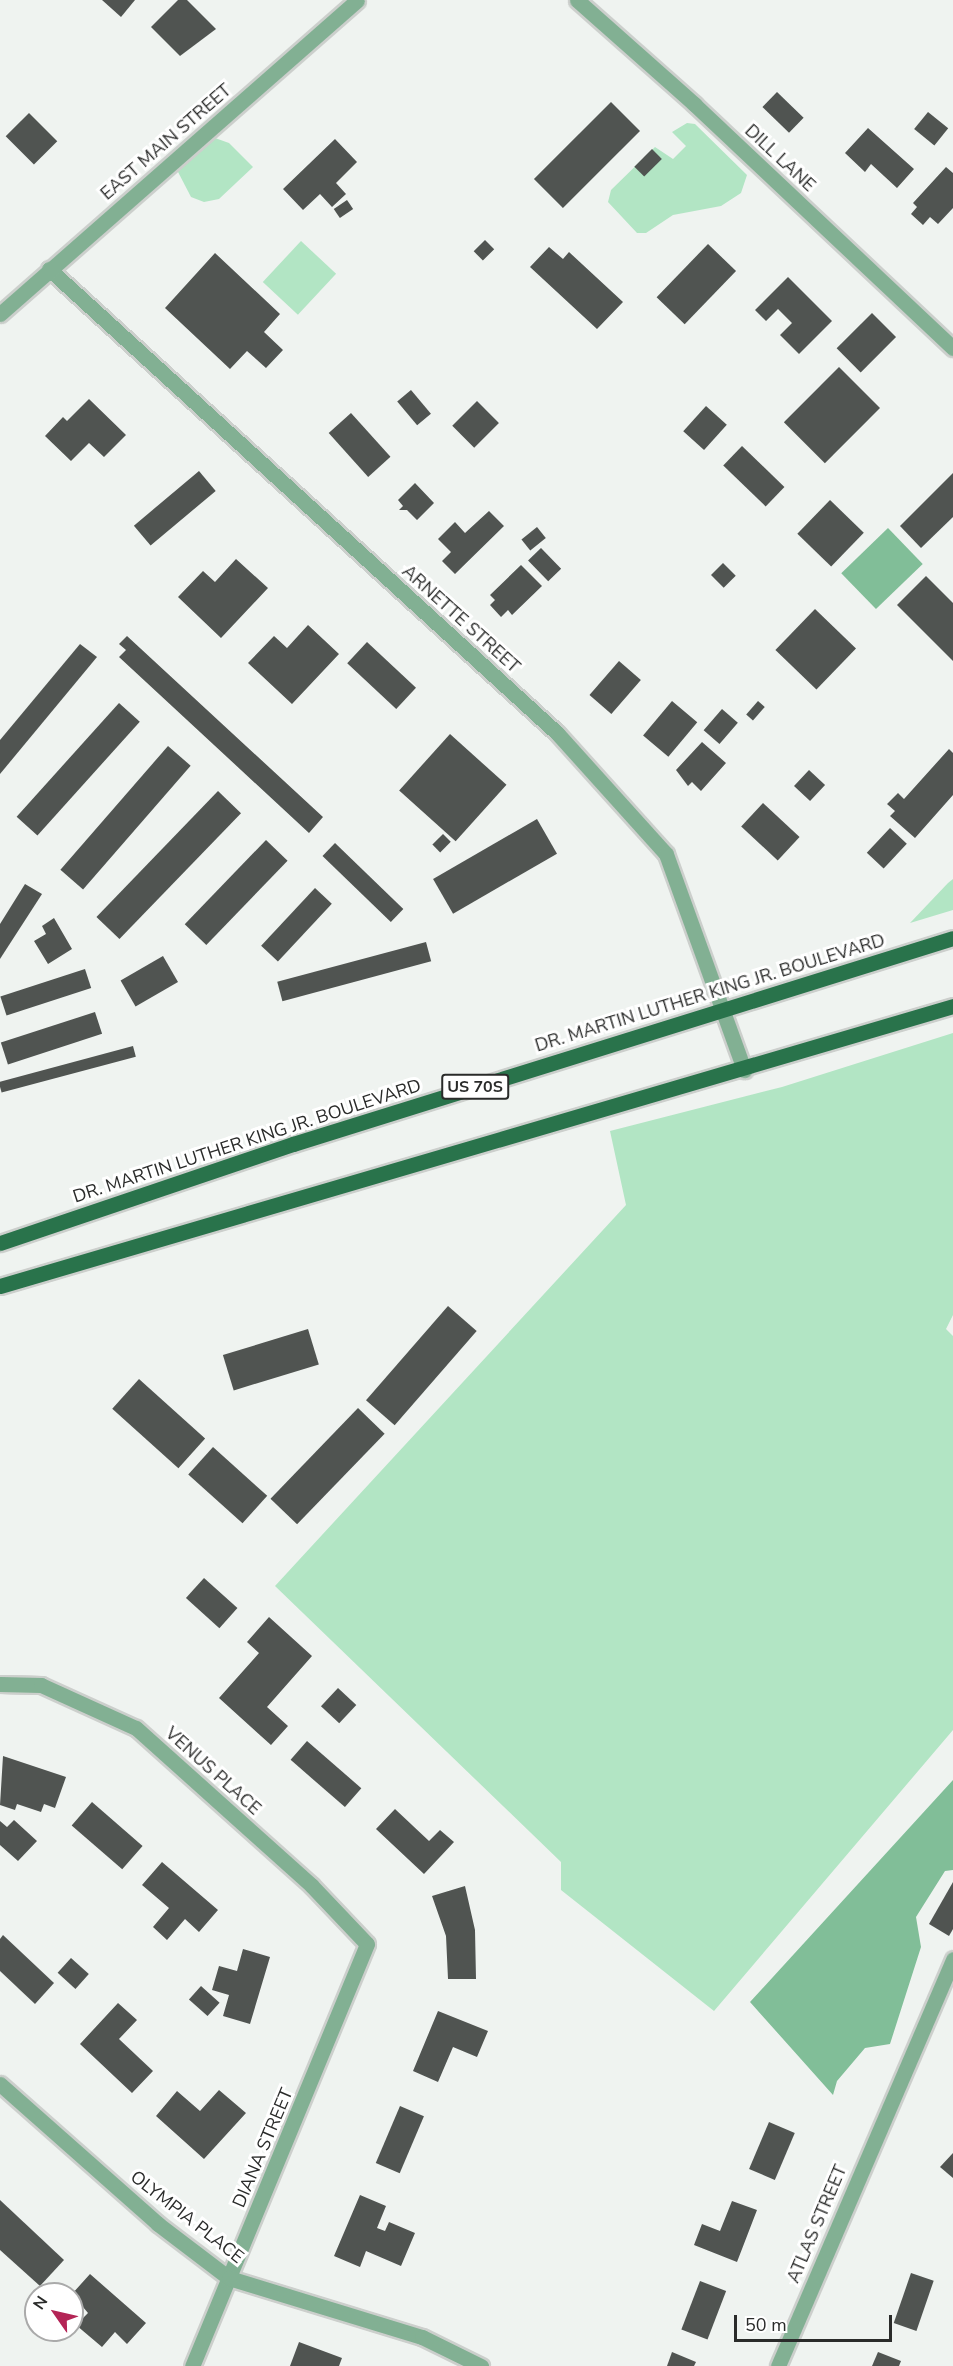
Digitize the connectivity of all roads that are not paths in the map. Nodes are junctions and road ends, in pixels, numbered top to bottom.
1 (357, 0) edge
2 (577, 0) edge
3 (49, 269) junction
4 (0, 314) edge
5 (953, 348) edge
6 (953, 938) edge
7 (953, 1006) edge
8 (720, 1010) junction
9 (744, 1070) junction
10 (0, 1243) edge
11 (0, 1286) edge
12 (0, 1684) edge
13 (367, 1944) joint
14 (953, 1959) edge
15 (950, 1977) edge
16 (0, 2084) edge
17 (229, 2278) junction
18 (192, 2366) edge
19 (481, 2366) edge
20 (778, 2366) edge

1 - 3 street, EAST MAIN STREET
2 - 5 street, DILL LANE
3 - 4 street, EAST MAIN STREET
3 - 8 street, ARNETTE STREET
6 - 8 main road, DR. MARTIN LUTHER KING JR. BOULEVARD / US 70S
7 - 9 main road
8 - 9 street, ARNETTE STREET
8 - 10 main road, DR. MARTIN LUTHER KING JR. BOULEVARD / US 70S
9 - 11 main road
12 - 13 street, VENUS PLACE
13 - 17 street, DIANA STREET
14 - 15 street, ATLAS STREET
15 - 20 street, ATLAS STREET
16 - 17 street, OLYMPIA PLACE
17 - 18 street, DIANA STREET
17 - 19 street, OLYMPIA PLACE

